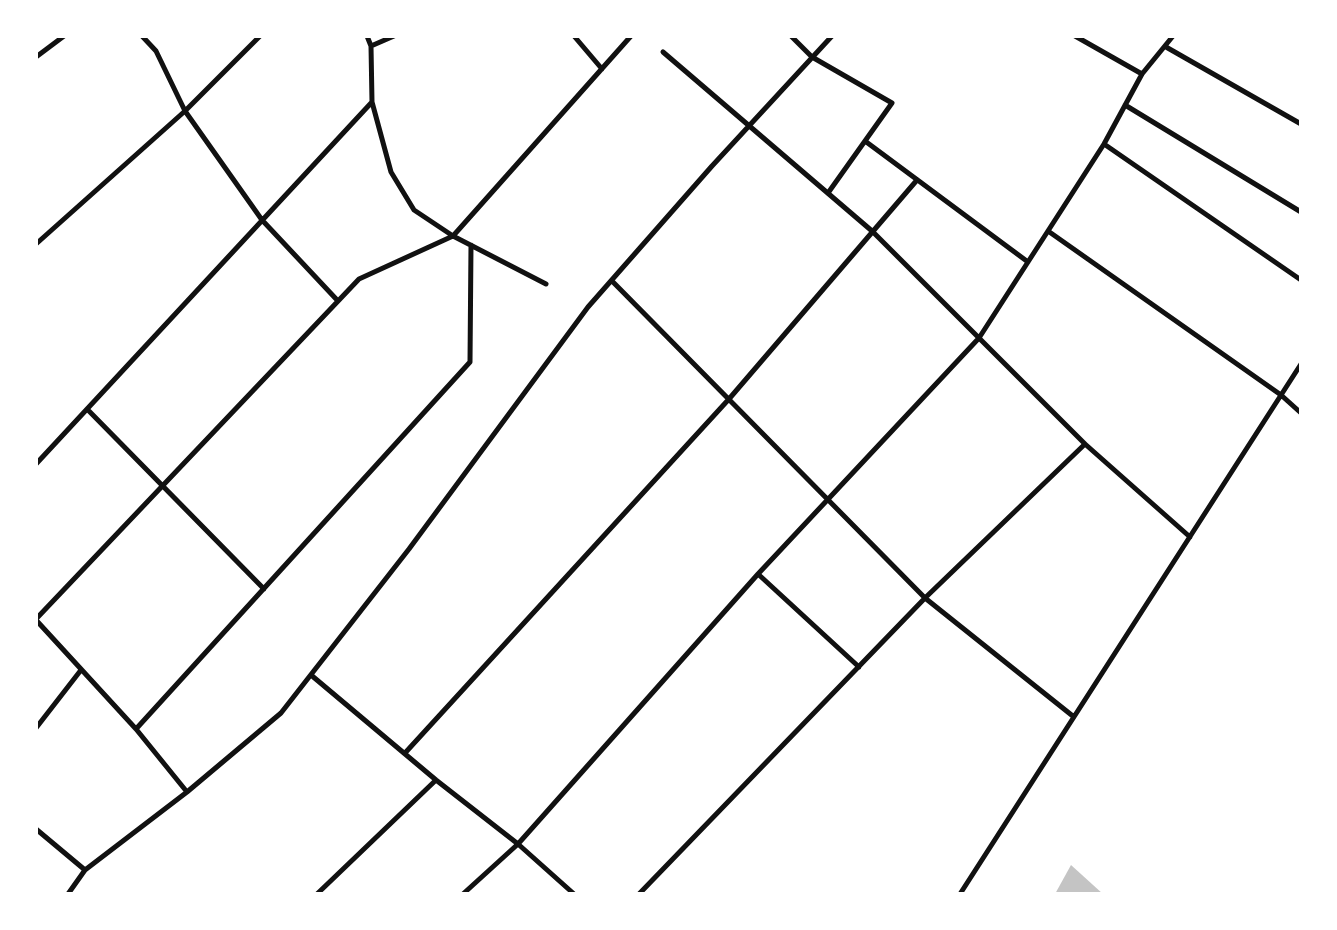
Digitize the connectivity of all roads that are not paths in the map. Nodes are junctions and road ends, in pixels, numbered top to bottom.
1 (64, 36) edge
2 (142, 36) edge
3 (260, 36) edge
4 (367, 36) edge
5 (394, 36) edge
6 (574, 36) edge
7 (631, 36) edge
8 (791, 36) edge
9 (832, 36) edge
10 (1076, 36) edge
11 (1173, 36) edge
12 (371, 46) junction
13 (1166, 47) junction
14 (663, 52) dead end
15 (36, 57) edge
16 (812, 57) junction
17 (602, 69) junction
18 (1142, 74) junction
19 (372, 102) junction
20 (1125, 105) junction
21 (185, 111) junction
22 (1301, 124) edge
23 (750, 126) junction
24 (865, 141) junction
25 (1104, 144) junction
26 (917, 180) junction
27 (828, 193) junction
28 (1301, 212) edge
29 (262, 220) junction
30 (872, 231) junction
31 (1048, 231) junction
32 (453, 236) junction
33 (36, 244) edge
34 (471, 245) junction
35 (1028, 262) junction
36 (612, 280) junction
37 (1301, 280) edge
38 (546, 284) dead end
39 (338, 301) junction
40 (979, 338) junction
41 (1301, 364) edge
42 (1281, 395) junction
43 (729, 399) junction
44 (87, 409) junction
45 (1301, 413) edge
46 (1084, 444) junction
47 (36, 464) edge
48 (163, 486) junction
49 (828, 500) junction
50 (1190, 537) junction
51 (758, 574) junction
52 (264, 588) junction
53 (925, 598) junction
54 (36, 620) edge
55 (859, 667) junction
56 (81, 670) junction
57 (311, 675) junction
58 (1074, 717) junction
59 (36, 728) edge
60 (136, 728) junction
61 (404, 753) junction
62 (436, 780) junction
63 (187, 792) junction
64 (36, 829) edge
65 (518, 844) junction
66 (85, 870) junction
67 (68, 894) edge
68 (317, 894) edge
69 (463, 894) edge
70 (574, 894) edge
71 (639, 894) edge
72 (960, 894) edge

1 - 15 street
2 - 21 street
3 - 21 street
4 - 12 street
5 - 12 street
6 - 17 street
7 - 17 street
8 - 16 street
9 - 16 street
10 - 18 street
11 - 13 street
12 - 19 street
13 - 18 street
13 - 22 street
14 - 23 street
16 - 23 street
16 - 24 street
17 - 32 street
18 - 20 street
19 - 29 street
19 - 32 street
20 - 25 street
20 - 28 street
21 - 29 street
21 - 33 street
23 - 27 street
23 - 36 street
24 - 26 street
24 - 27 street
25 - 31 street
25 - 37 street
26 - 30 street
26 - 35 street
27 - 30 street
29 - 39 street
29 - 44 street
30 - 40 street
30 - 43 street
31 - 35 street
31 - 42 street
32 - 34 street
32 - 39 street
34 - 38 street
34 - 52 street
35 - 40 street
36 - 43 street
36 - 57 street
39 - 48 street
40 - 46 street
40 - 49 street
41 - 42 street
42 - 45 street
42 - 50 street
43 - 49 street
43 - 61 street
44 - 47 street
44 - 48 street
46 - 50 street
46 - 53 street
48 - 52 street
48 - 54 street
49 - 51 street
49 - 53 street
50 - 58 street
51 - 55 street
51 - 65 street
52 - 60 street
53 - 55 street
53 - 58 street
54 - 56 street
55 - 71 street
56 - 59 street
56 - 60 street
57 - 61 street
57 - 63 street
58 - 72 street
60 - 63 street
61 - 62 street
62 - 65 street
62 - 68 street
63 - 66 street
64 - 66 street
65 - 69 street
65 - 70 street
66 - 67 street

